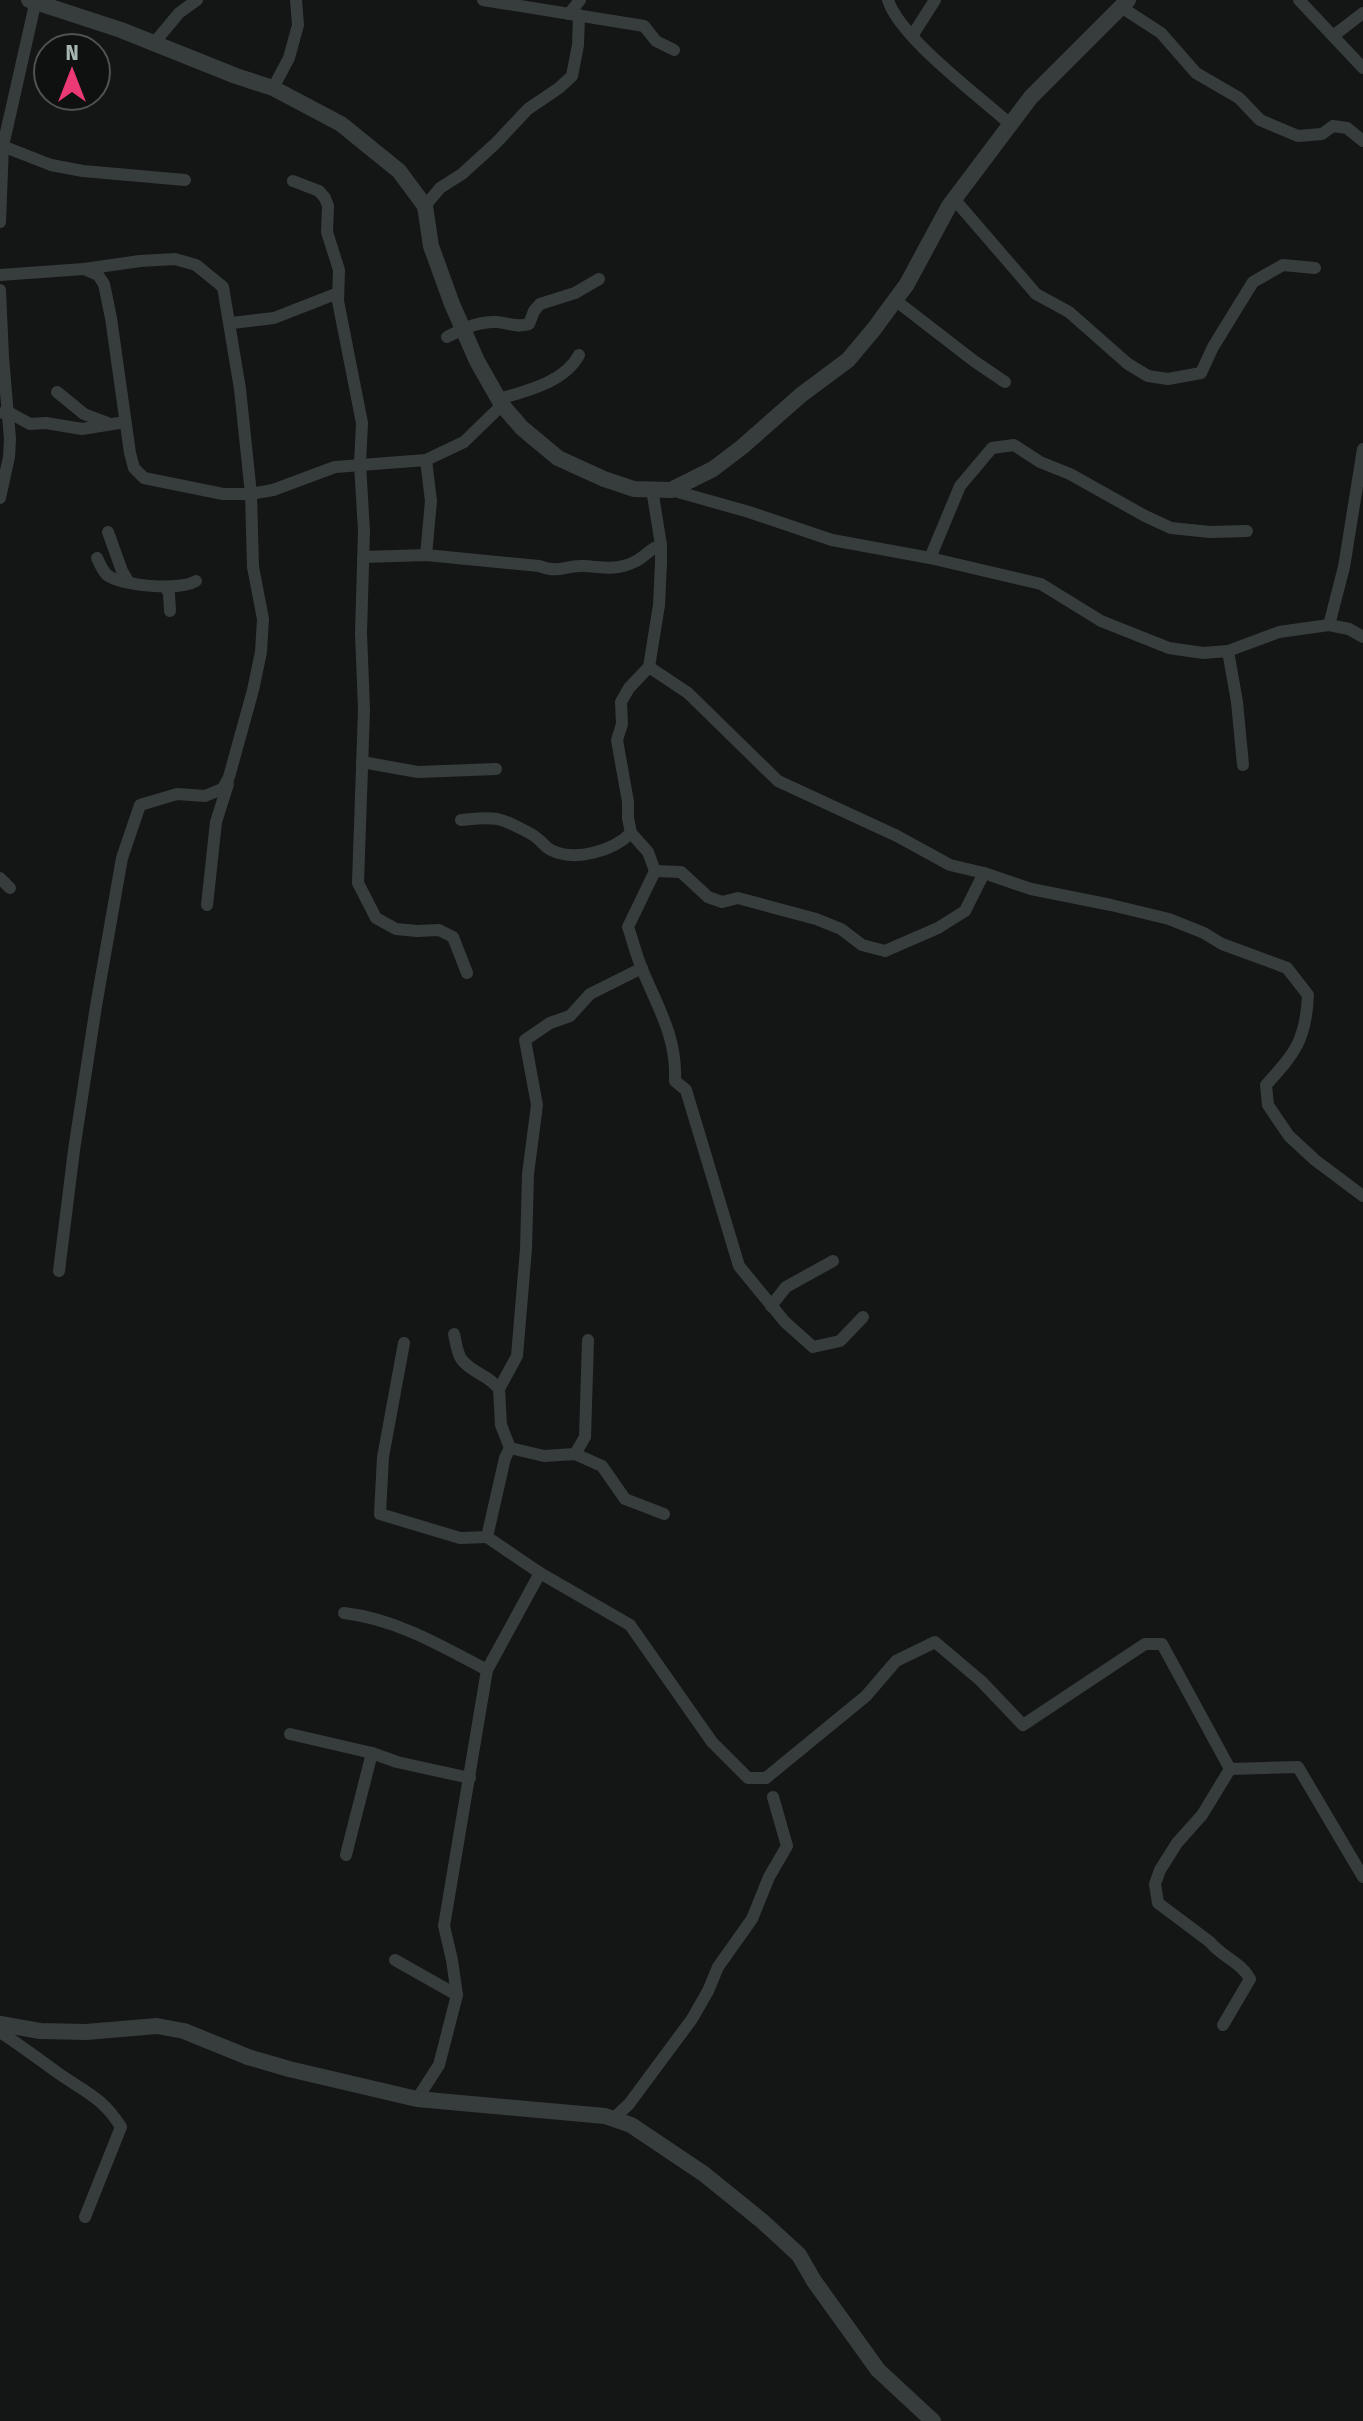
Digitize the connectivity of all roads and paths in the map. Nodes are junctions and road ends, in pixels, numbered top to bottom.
1 (197, 0) edge
2 (296, 0) edge
3 (483, 0) edge
4 (580, 0) edge
5 (888, 0) edge
6 (935, 0) edge
7 (1299, 0) edge
8 (33, 1) edge
9 (1124, 3) edge
10 (1363, 13) edge
11 (574, 14) junction
12 (912, 36) junction
13 (1333, 36) junction
14 (154, 43) junction
15 (674, 50) dead end
16 (1363, 68) edge
17 (273, 88) junction
18 (1011, 125) junction
19 (1363, 141) edge
20 (2, 145) edge
21 (185, 180) dead end
22 (293, 181) dead end
23 (955, 200) junction
24 (425, 206) junction
25 (0, 222) edge
26 (1315, 268) dead end
27 (84, 269) junction
28 (0, 275) edge
29 (599, 279) dead end
30 (0, 290) edge
31 (338, 293) junction
32 (895, 300) junction
33 (232, 323) dead end
34 (463, 329) junction
35 (447, 337) dead end
36 (579, 355) dead end
37 (1005, 382) dead end
38 (57, 392) dead end
39 (501, 402) junction
40 (4, 413) edge
41 (125, 422) junction
42 (108, 423) junction
43 (1363, 449) edge
44 (426, 460) junction
45 (360, 464) junction
46 (652, 489) junction
47 (671, 490) junction
48 (251, 494) junction
49 (0, 498) edge
50 (1247, 531) dead end
51 (108, 532) dead end
52 (661, 545) junction
53 (426, 555) junction
54 (363, 557) junction
55 (97, 558) dead end
56 (930, 558) junction
57 (128, 581) junction
58 (196, 581) dead end
59 (166, 587) junction
60 (170, 611) dead end
61 (1329, 625) junction
62 (1363, 637) edge
63 (1228, 651) junction
64 (649, 667) junction
65 (362, 762) junction
66 (1243, 765) dead end
67 (496, 769) dead end
68 (229, 777) junction
69 (461, 820) dead end
70 (631, 833) junction
71 (655, 871) junction
72 (984, 873) junction
73 (0, 878) edge
74 (10, 888) dead end
75 (207, 905) dead end
76 (642, 968) junction
77 (467, 973) dead end
78 (1363, 1196) edge
79 (833, 1261) dead end
80 (59, 1271) dead end
81 (771, 1306) junction
82 (863, 1317) dead end
83 (454, 1334) dead end
84 (588, 1340) dead end
85 (404, 1343) dead end
86 (499, 1389) junction
87 (510, 1448) junction
88 (575, 1454) junction
89 (664, 1514) dead end
90 (487, 1537) junction
91 (540, 1573) junction
92 (344, 1613) dead end
93 (487, 1670) junction
94 (290, 1734) dead end
95 (372, 1753) junction
96 (1230, 1769) junction
97 (470, 1778) junction
98 (773, 1797) dead end
99 (346, 1855) dead end
100 (1363, 1877) edge
101 (395, 1960) dead end
102 (457, 1995) junction
103 (0, 2024) edge
104 (1223, 2025) dead end
105 (0, 2032) edge
106 (417, 2099) junction
107 (613, 2119) junction
108 (85, 2217) dead end
109 (933, 2421) edge

1 - 14 street
2 - 17 street
3 - 11 street
4 - 11 street
5 - 12 street
6 - 12 street
7 - 13 street
8 - 14 street
8 - 20 street
9 - 18 street
9 - 19 street
10 - 13 street
11 - 15 street
11 - 24 street
12 - 18 street
13 - 16 street
14 - 17 street
17 - 24 street
18 - 23 street
20 - 21 street
20 - 25 street
22 - 31 street
23 - 26 street
23 - 32 street
24 - 34 street
27 - 28 street
27 - 41 street
27 - 48 street
29 - 34 street
30 - 40 street
31 - 33 street
31 - 45 street
32 - 37 street
32 - 47 street
34 - 35 street
34 - 39 street
36 - 39 street
38 - 42 street
39 - 44 street
39 - 46 street
40 - 42 street
40 - 49 street
41 - 42 street
41 - 48 street
43 - 61 street
44 - 45 street
44 - 53 street
45 - 48 street
45 - 54 street
46 - 47 street
46 - 52 street
47 - 56 street
48 - 68 street
50 - 56 street
51 - 57 street
52 - 53 street
52 - 64 street
53 - 54 street
54 - 65 street
55 - 57 street
56 - 63 street
57 - 59 street
58 - 59 street
59 - 60 street
61 - 62 street
61 - 63 street
63 - 66 street
64 - 70 street
64 - 72 street
65 - 67 street
65 - 77 street
68 - 75 street
68 - 80 street
69 - 70 street
70 - 71 street
71 - 72 street
71 - 76 street
72 - 78 street
73 - 74 street
76 - 81 street
76 - 86 street
79 - 81 street
81 - 82 street
83 - 86 street
84 - 88 street
85 - 90 street
86 - 87 street
87 - 88 street
87 - 90 street
88 - 89 street
90 - 91 street
91 - 93 street
91 - 96 street
92 - 93 street
93 - 97 street
94 - 95 street
95 - 97 street
95 - 99 street
96 - 100 street
96 - 104 street
97 - 102 street
98 - 107 street
101 - 102 street
102 - 106 street
103 - 106 street
105 - 108 street
106 - 107 street
107 - 109 street

